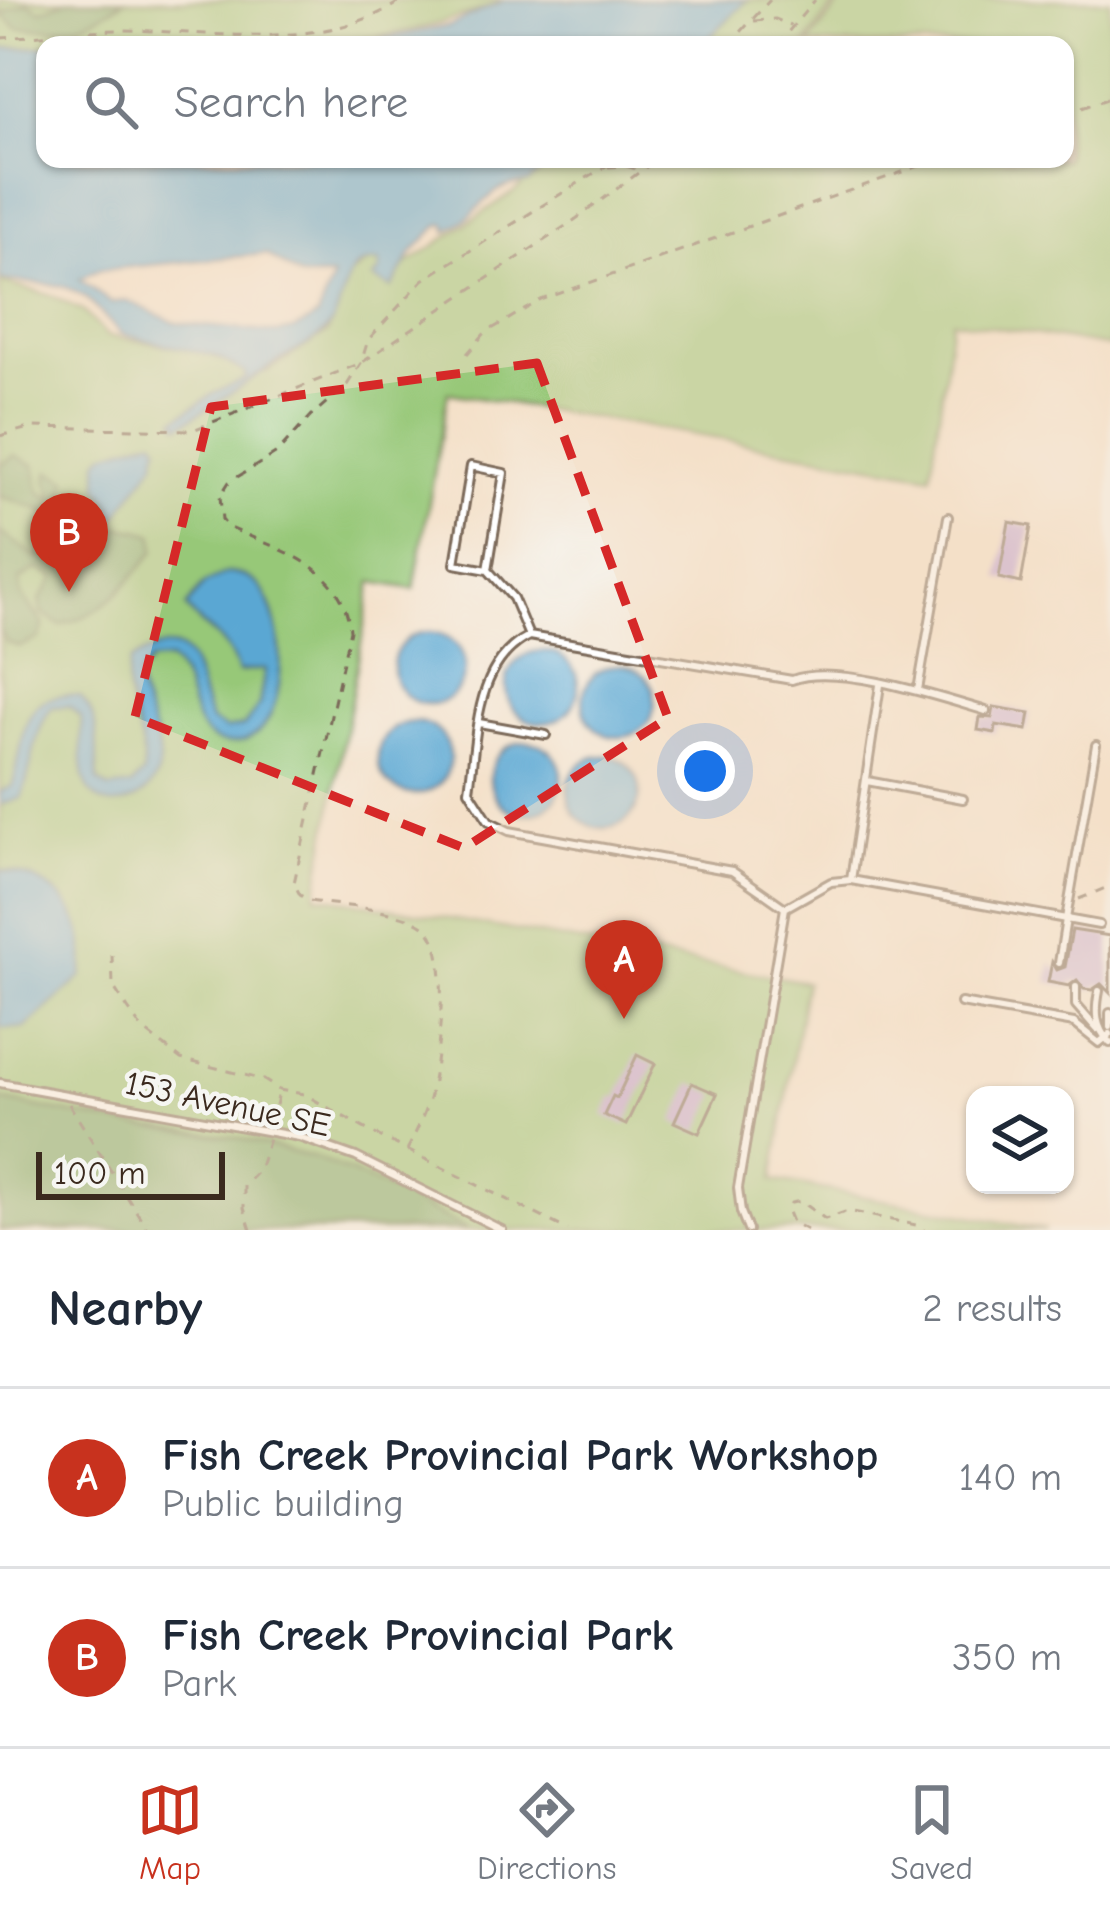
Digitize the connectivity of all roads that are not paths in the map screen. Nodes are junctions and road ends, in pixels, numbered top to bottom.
1 (948, 517) dead end
2 (488, 570) junction
3 (529, 636) junction
4 (880, 685) junction
5 (918, 690) junction
6 (986, 711) dead end
7 (479, 723) junction
8 (546, 735) dead end
9 (1096, 745) dead end
10 (865, 781) junction
11 (964, 799) dead end
12 (851, 880) junction
13 (785, 908) junction
14 (1066, 920) junction
15 (1100, 926) dead end
16 (1059, 963) dead end
17 (1076, 987) dead end
18 (1099, 992) dead end
19 (962, 1003) dead end
20 (1110, 1013) edge
21 (1107, 1034) edge
22 (0, 1083) edge
23 (502, 1230) edge
24 (748, 1230) edge

1 - 5 lane
2 - 2 lane
2 - 3 lane
3 - 4 lane
3 - 7 lane
4 - 5 lane
4 - 10 lane
5 - 6 lane
7 - 8 lane
7 - 13 lane
9 - 14 lane
10 - 11 lane
10 - 12 lane
12 - 13 lane
12 - 14 lane
13 - 24 lane
14 - 15 lane
14 - 16 lane
17 - 21 lane
18 - 21 lane
19 - 21 lane
20 - 21 lane
22 - 23 lane, 153 Avenue SE

